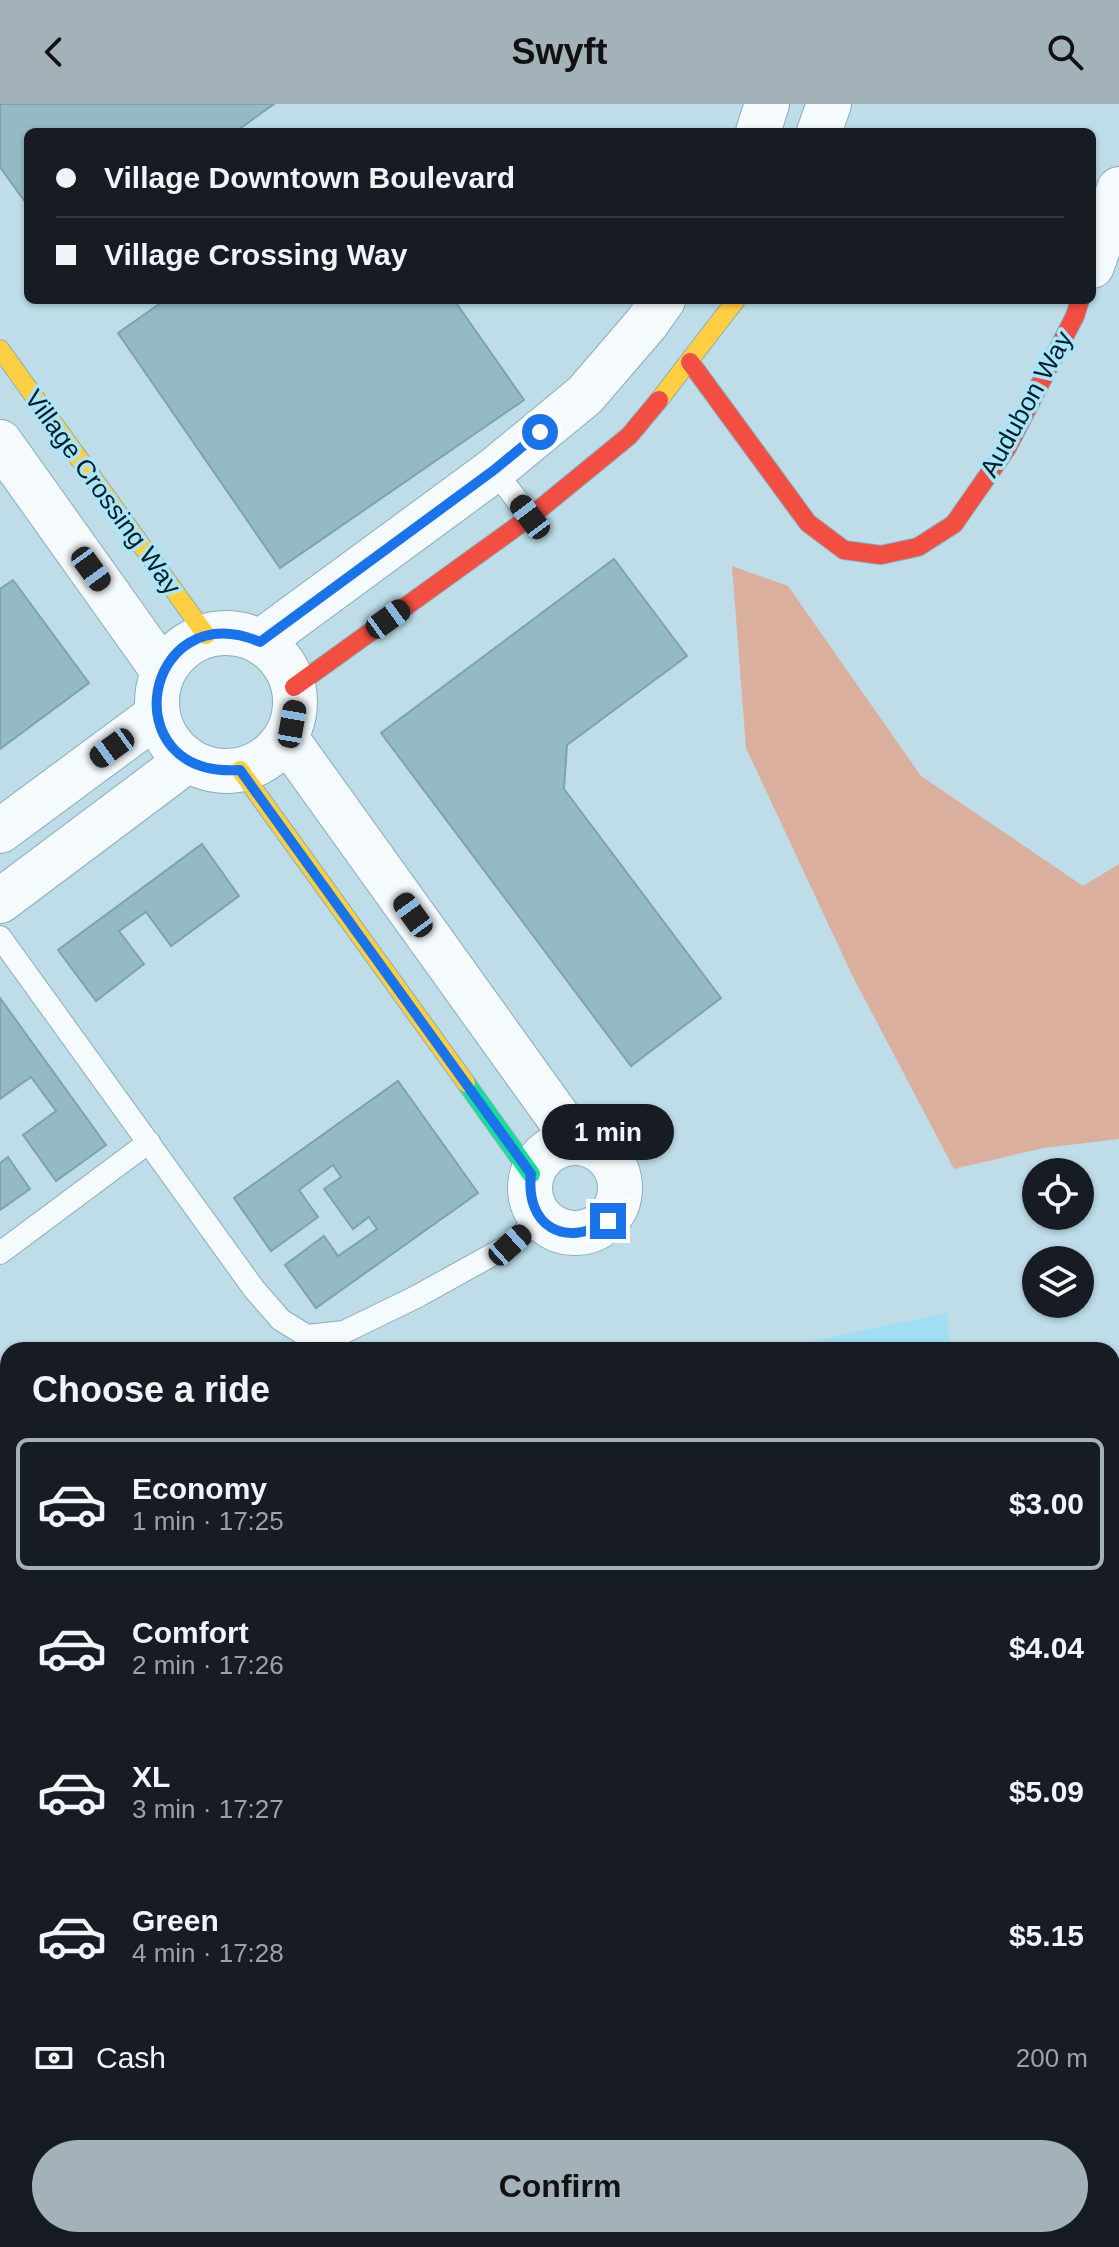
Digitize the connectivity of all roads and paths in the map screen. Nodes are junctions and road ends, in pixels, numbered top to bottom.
1 (767, 104) edge
2 (829, 104) edge
3 (759, 128) edge
4 (820, 128) edge
5 (1119, 189) edge
6 (1096, 255) edge
7 (660, 304) edge
8 (733, 304) edge
9 (1079, 304) edge
10 (0, 349) edge
11 (690, 362) junction
12 (0, 442) edge
13 (494, 470) junction
14 (530, 517) junction
15 (206, 635) junction
16 (260, 642) junction
17 (163, 671) junction
18 (294, 687) junction
19 (157, 715) junction
20 (286, 738) junction
21 (188, 760) junction
22 (240, 770) junction
23 (0, 831) edge
24 (0, 901) edge
25 (0, 937) edge
26 (149, 1142) junction
27 (576, 1142) junction
28 (531, 1174) junction
29 (540, 1218) junction
30 (0, 1253) edge

1 - 3 street
2 - 4 street
5 - 6 street
7 - 13 street
8 - 11 main road
9 - 11 main road, Audubon Way
10 - 15 main road, Village Crossing Way
11 - 14 main road
12 - 17 street, Village Crossing Way
13 - 14 lane
13 - 16 street
14 - 18 main road
15 - 16 street
15 - 17 street
16 - 18 street
17 - 19 street
18 - 20 street
19 - 21 street
19 - 23 street
20 - 22 street
20 - 27 street
21 - 22 street
21 - 24 street
22 - 28 main road
25 - 26 lane
26 - 29 lane
26 - 30 lane
27 - 28 street
27 - 29 street
28 - 29 street

